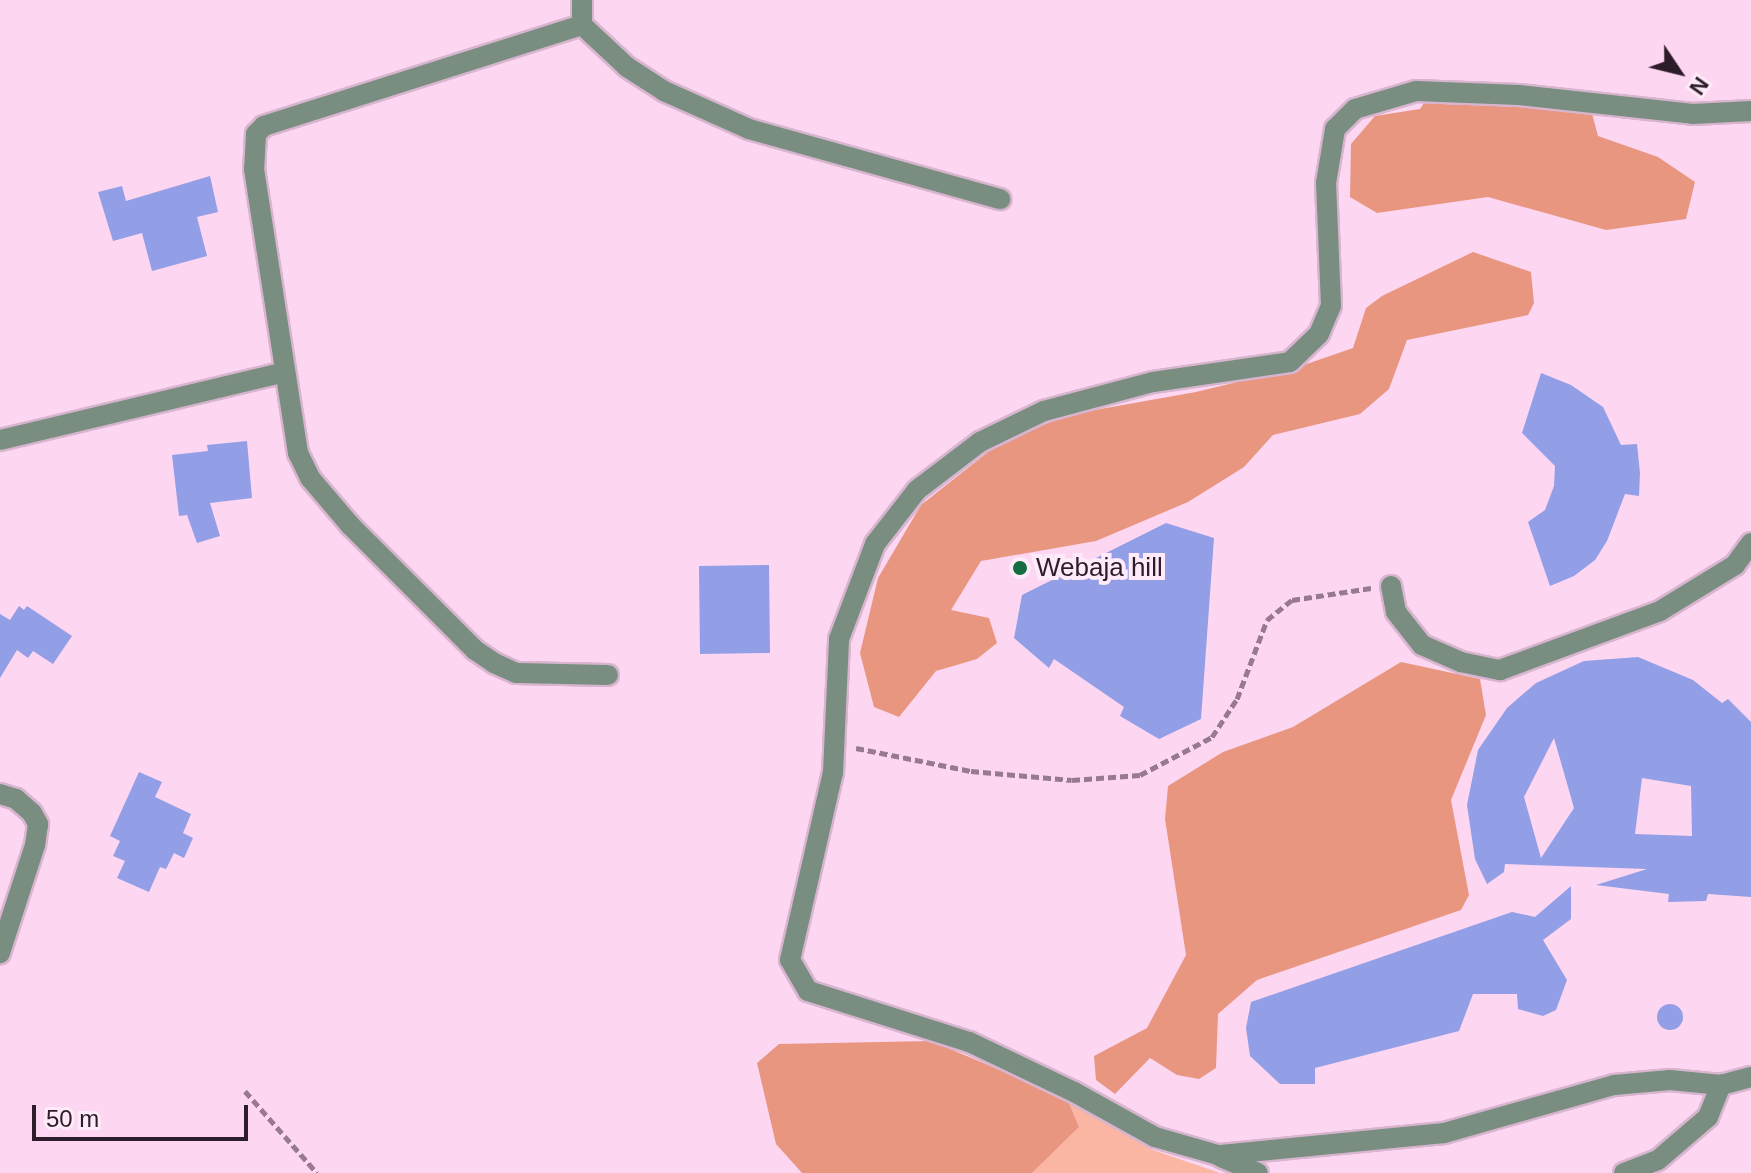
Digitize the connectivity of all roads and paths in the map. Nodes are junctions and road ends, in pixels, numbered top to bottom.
1 (582, 0) edge
2 (582, 25) junction
3 (1751, 111) edge
4 (1000, 199) dead end
5 (285, 372) junction
6 (0, 440) edge
7 (1751, 543) edge
8 (1391, 586) joint
9 (608, 675) dead end
10 (834, 744) junction
11 (0, 794) edge
12 (0, 953) edge
13 (1751, 1077) edge
14 (1721, 1085) junction
15 (245, 1091) dead end
16 (1218, 1155) junction
17 (317, 1173) edge
18 (1258, 1173) edge
19 (1624, 1173) edge

1 - 2 street
2 - 4 street
2 - 5 street
3 - 10 street
5 - 6 street
5 - 9 street
7 - 8 street
8 - 10 path
10 - 16 street
11 - 12 street
13 - 14 street
14 - 16 street
14 - 19 street
15 - 17 path
16 - 18 street

